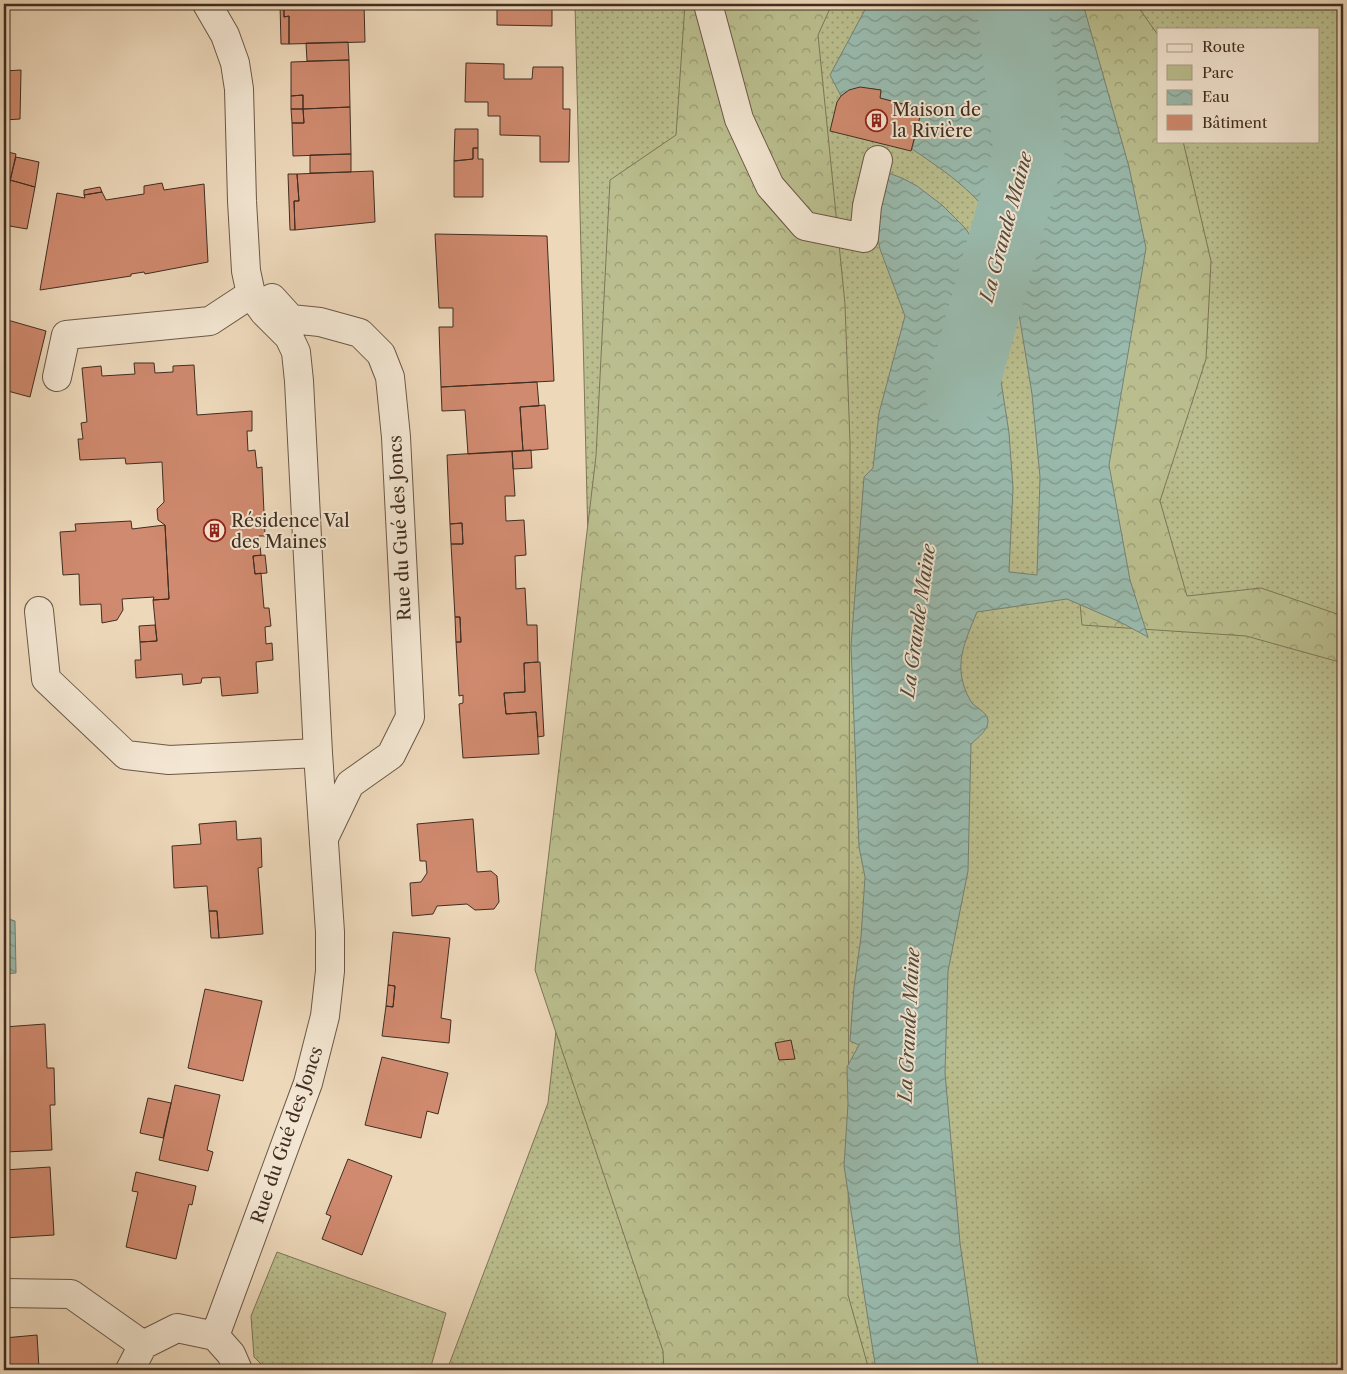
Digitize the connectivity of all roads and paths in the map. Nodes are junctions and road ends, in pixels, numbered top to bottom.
1 (207, 4) edge
2 (708, 4) edge
3 (878, 160) dead end
4 (248, 283) junction
5 (57, 377) dead end
6 (39, 611) dead end
7 (318, 752) junction
8 (324, 837) junction
9 (4, 1293) edge
10 (215, 1336) junction
11 (143, 1345) junction
12 (130, 1370) edge
13 (238, 1370) edge

1 - 4 street
2 - 3 street
4 - 5 street
4 - 7 street, Rue du Gué des Joncs
4 - 8 street, Rue du Gué des Joncs
6 - 7 street
7 - 8 street, Rue du Gué des Joncs
8 - 10 street, Rue du Gué des Joncs
9 - 11 street
10 - 11 street
10 - 13 street
11 - 12 street

